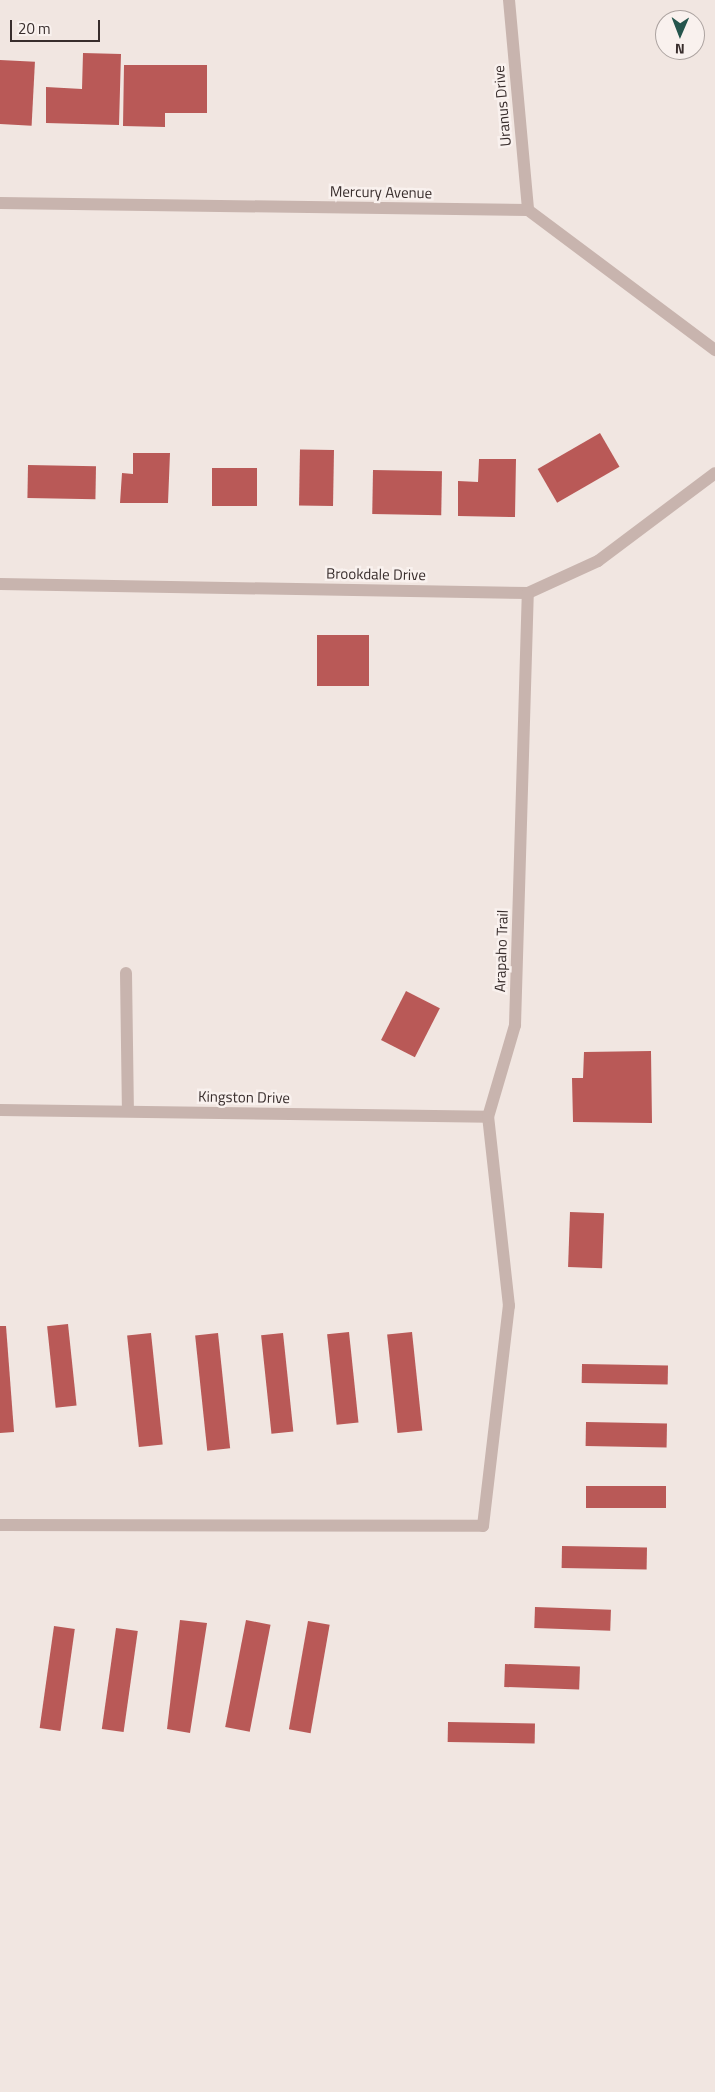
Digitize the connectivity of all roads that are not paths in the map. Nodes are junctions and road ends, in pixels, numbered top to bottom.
1 (509, 0) edge
2 (0, 203) edge
3 (528, 210) junction
4 (715, 350) edge
5 (715, 473) edge
6 (0, 584) edge
7 (528, 593) junction
8 (126, 973) dead end
9 (0, 1110) edge
10 (128, 1111) junction
11 (488, 1117) junction
12 (0, 1525) edge

1 - 3 street, Uranus Drive
2 - 3 street, Mercury Avenue
3 - 4 street
5 - 7 street, Brookdale Drive
6 - 7 street, Brookdale Drive
7 - 11 street, Arapaho Trail
8 - 10 street
9 - 10 street, Kingston Drive
10 - 11 street, Kingston Drive
11 - 12 street, Arapaho Trail

